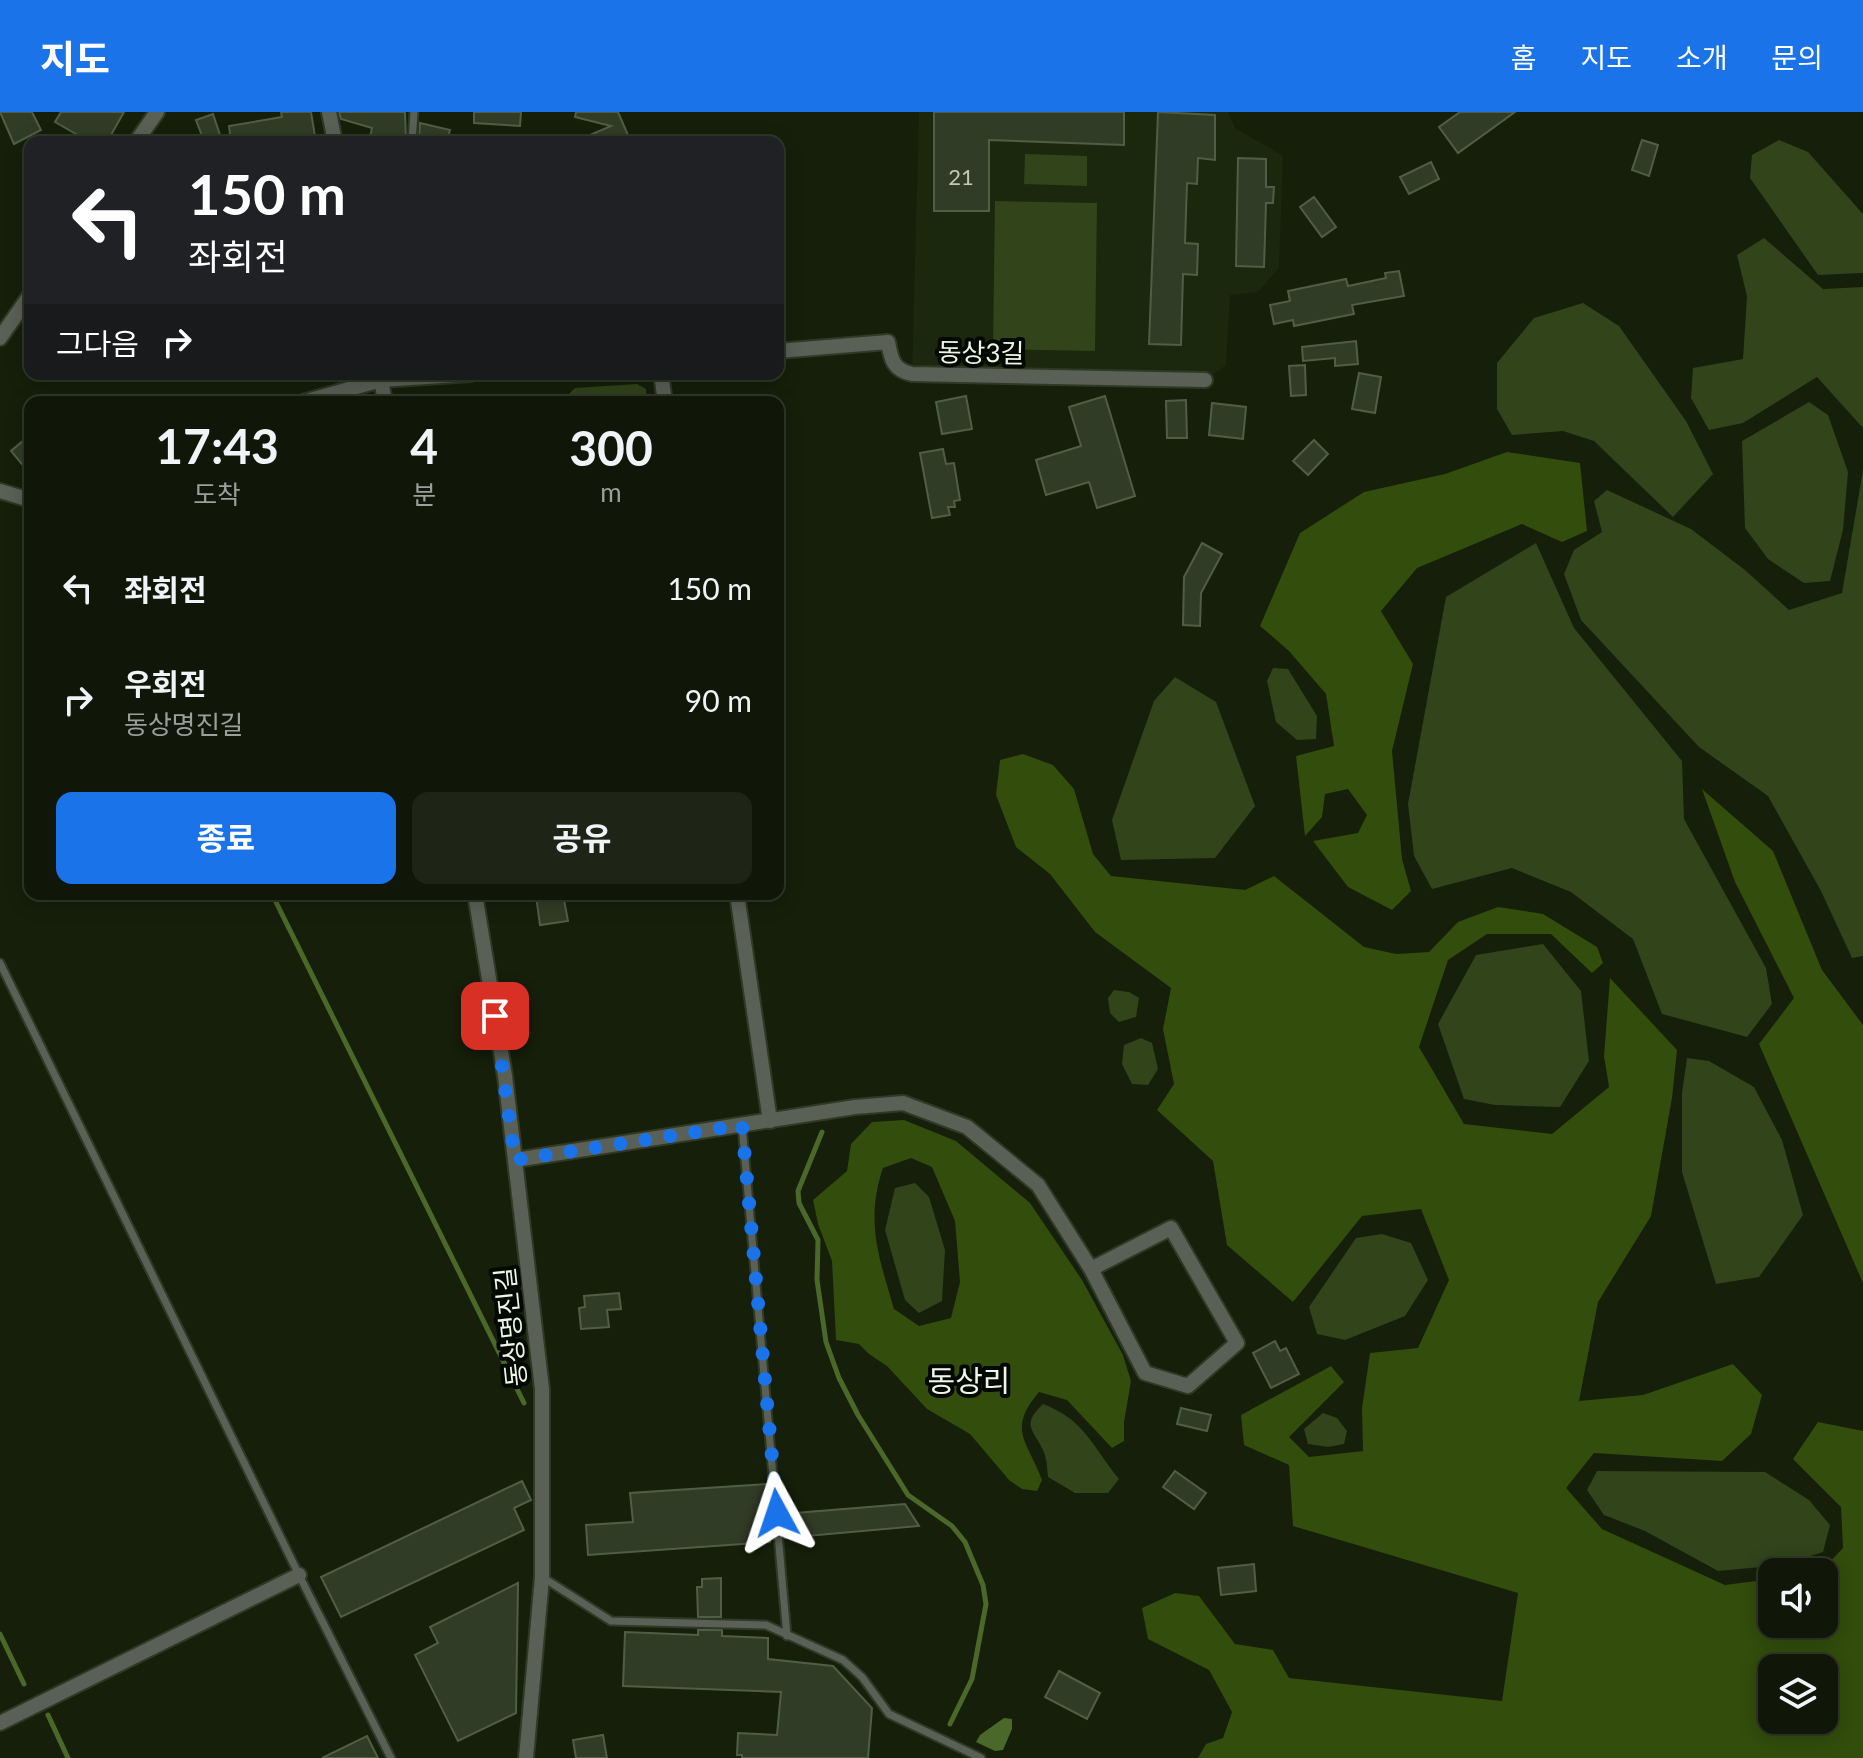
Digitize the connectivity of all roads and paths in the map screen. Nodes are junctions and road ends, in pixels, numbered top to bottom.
1 (157, 112) edge
2 (329, 112) edge
3 (414, 112) edge
4 (140, 136) edge
5 (334, 136) edge
6 (412, 136) edge
7 (24, 304) edge
8 (0, 338) edge
9 (784, 351) edge
10 (371, 380) edge
11 (1205, 380) dead end
12 (321, 396) edge
13 (0, 491) edge
14 (24, 498) edge
15 (476, 900) edge
16 (738, 900) edge
17 (0, 963) edge
18 (770, 1121) junction
19 (742, 1125) junction
20 (515, 1160) junction
21 (1091, 1269) junction
22 (299, 1575) junction
23 (542, 1577) junction
24 (787, 1636) junction
25 (0, 1723) edge
26 (391, 1758) edge
27 (526, 1758) edge
28 (981, 1758) edge

1 - 4 street
2 - 5 street
3 - 6 lane
7 - 8 street
9 - 11 street, 동상3길
10 - 12 street
13 - 14 street
15 - 20 street, 동상명진길
16 - 18 street
17 - 22 lane
18 - 19 street
18 - 21 street
19 - 20 street
19 - 24 lane
20 - 23 street, 동상명진길
21 - 21 street
22 - 25 street
22 - 26 lane
23 - 24 lane
23 - 27 street, 동상명진길
24 - 28 lane

